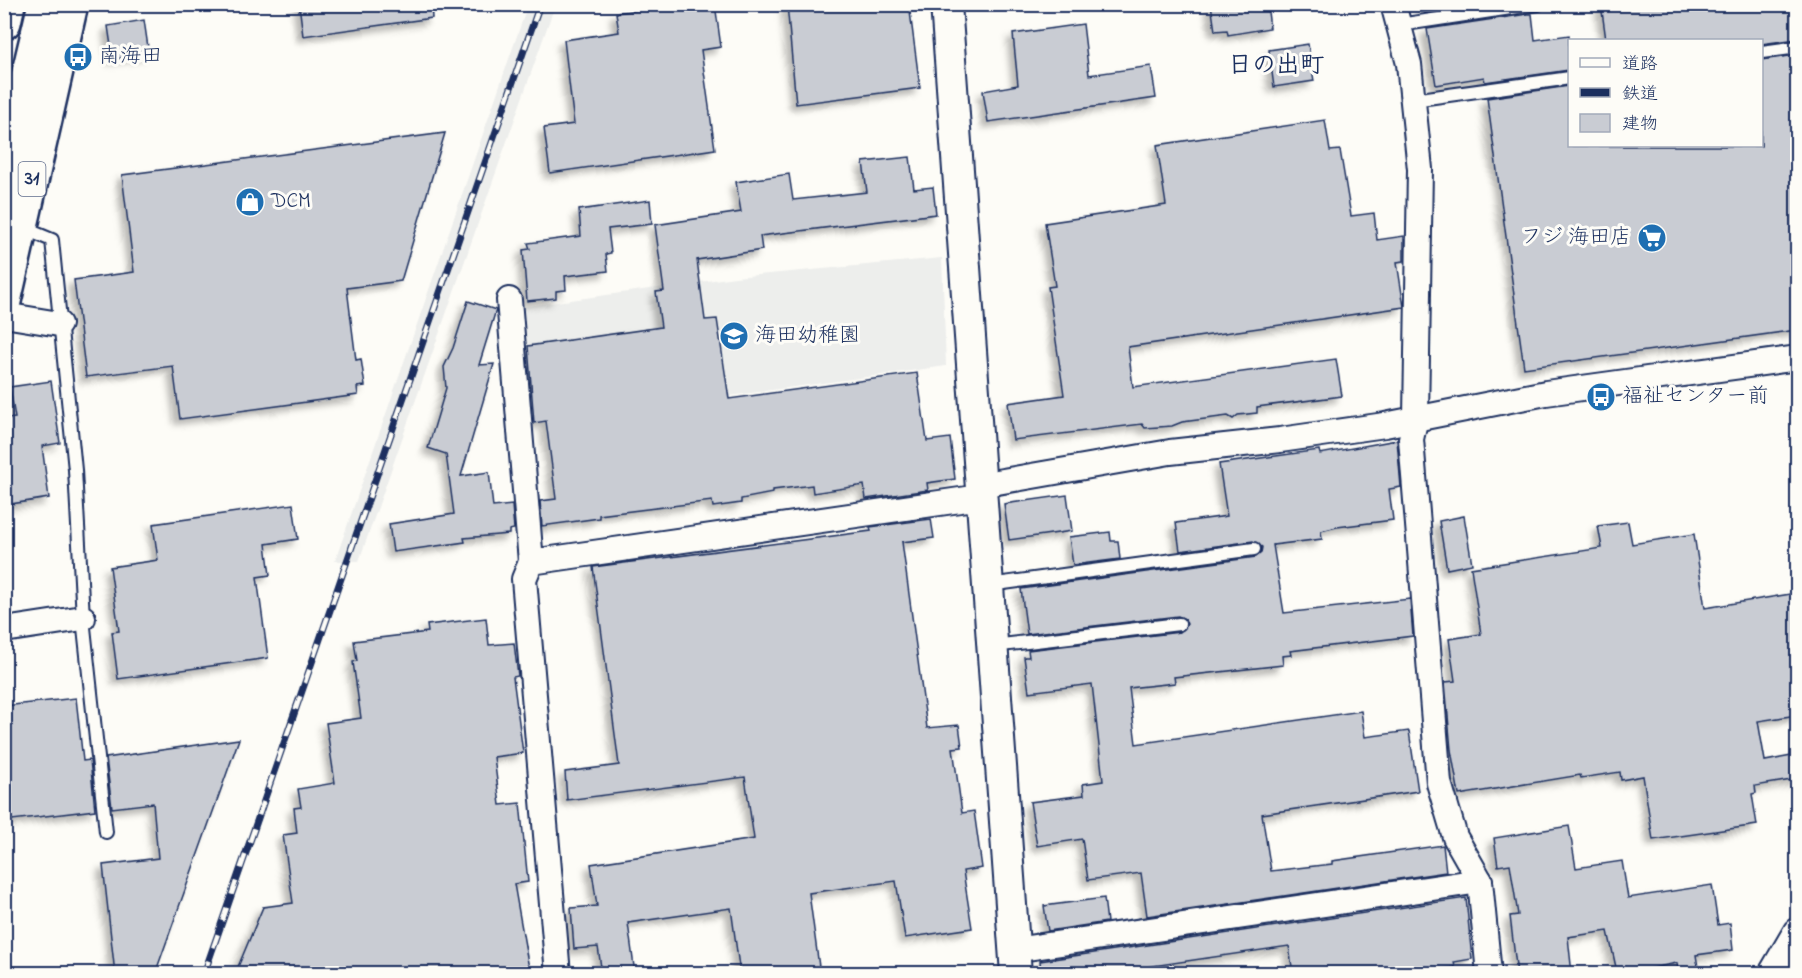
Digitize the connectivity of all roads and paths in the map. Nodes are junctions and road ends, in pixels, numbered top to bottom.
1 (8, 4) edge
2 (45, 4) edge
3 (71, 4) edge
4 (946, 4) edge
5 (1538, 4) edge
6 (1396, 15) edge
7 (4, 22) edge
8 (1797, 47) edge
9 (1763, 52) edge
10 (1568, 78) edge
11 (1413, 100) junction
12 (4, 178) edge
13 (21, 228) junction
14 (508, 300) dead end
15 (4, 301) edge
16 (4, 315) edge
17 (59, 324) junction
18 (1797, 358) edge
19 (1416, 417) junction
20 (980, 491) junction
21 (1254, 549) dead end
22 (531, 562) junction
23 (987, 585) junction
24 (82, 618) junction
25 (1179, 624) dead end
26 (4, 630) edge
27 (992, 646) junction
28 (106, 832) dead end
29 (1480, 881) junction
30 (1797, 933) edge
31 (1015, 962) edge
32 (558, 974) edge
33 (1489, 974) edge
34 (1774, 974) edge

1 - 7 highway
2 - 12 highway
3 - 13 highway, 31
4 - 20 street
5 - 6 lane
6 - 11 street
8 - 9 lane
10 - 11 lane
11 - 19 street
13 - 15 highway, 31
13 - 17 lane
14 - 22 street
16 - 17 street
17 - 24 lane
18 - 19 street
19 - 20 street
19 - 29 street
20 - 22 street
20 - 23 street
21 - 23 lane
22 - 32 street
23 - 27 street
24 - 26 street
24 - 28 lane
25 - 27 lane
27 - 31 street
29 - 31 street
29 - 33 street
30 - 34 street

